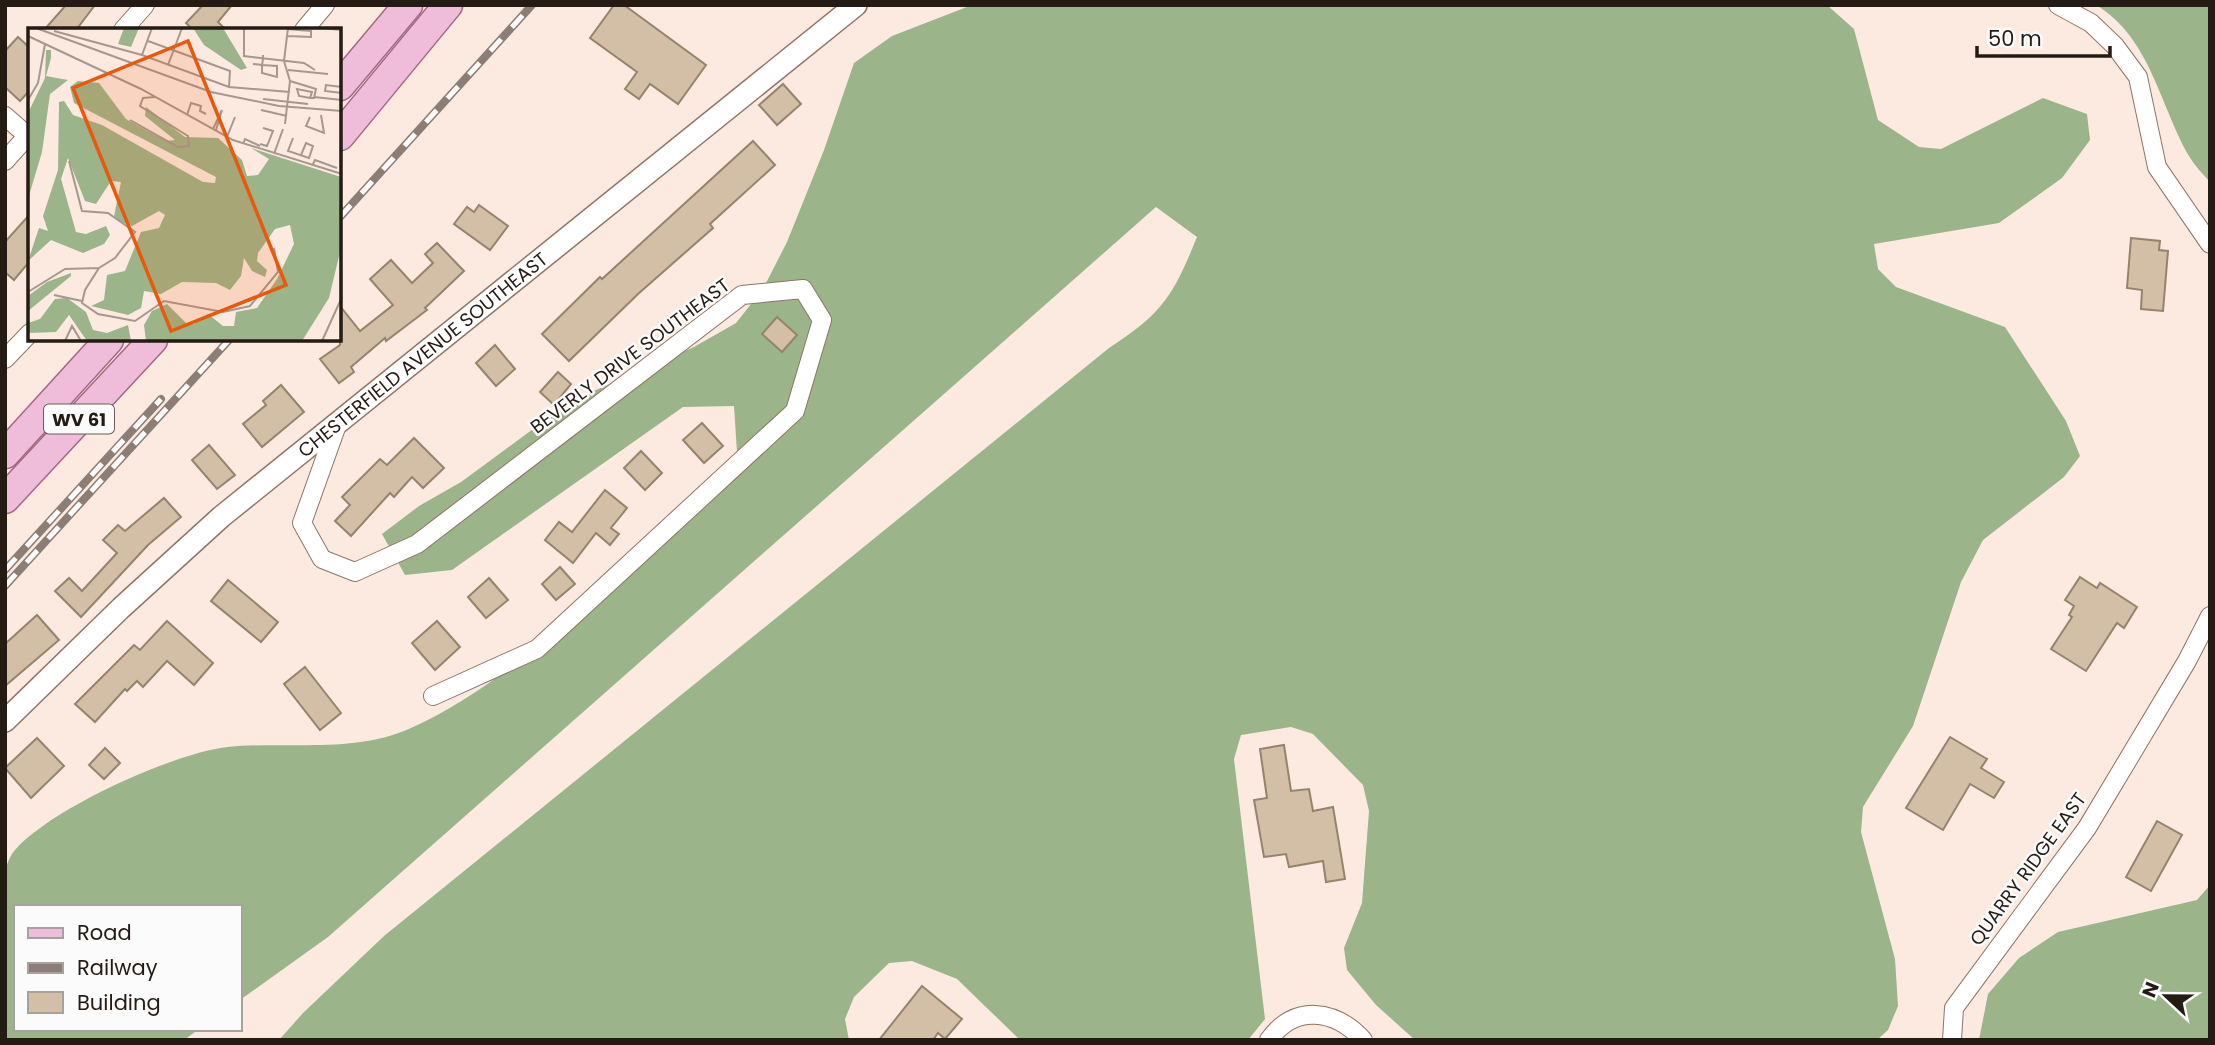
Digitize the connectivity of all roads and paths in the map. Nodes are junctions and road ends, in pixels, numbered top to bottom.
1 (145, 5) edge
2 (326, 5) edge
3 (408, 5) edge
4 (449, 5) edge
5 (856, 5) edge
6 (2058, 5) edge
7 (124, 28) edge
8 (306, 28) edge
9 (341, 85) edge
10 (5, 117) edge
11 (28, 135) edge
12 (341, 135) edge
13 (28, 137) edge
14 (5, 161) edge
15 (2210, 244) edge
16 (28, 335) edge
17 (108, 341) edge
18 (152, 341) edge
19 (5, 359) edge
20 (337, 425) junction
21 (5, 454) edge
22 (5, 499) edge
23 (2210, 616) edge
24 (433, 696) dead end
25 (5, 721) edge
26 (1269, 1040) edge
27 (1363, 1040) edge
28 (1952, 1040) edge

1 - 7 street
2 - 8 street
3 - 9 main road
4 - 12 main road
5 - 20 street, CHESTERFIELD AVENUE SOUTHEAST
6 - 15 street
10 - 11 street
13 - 14 street
16 - 19 street
17 - 21 main road, WV 61
18 - 22 main road, WV 61
20 - 24 street, BEVERLY DRIVE SOUTHEAST
20 - 25 street, CHESTERFIELD AVENUE SOUTHEAST
23 - 28 street, QUARRY RIDGE EAST
26 - 27 street

